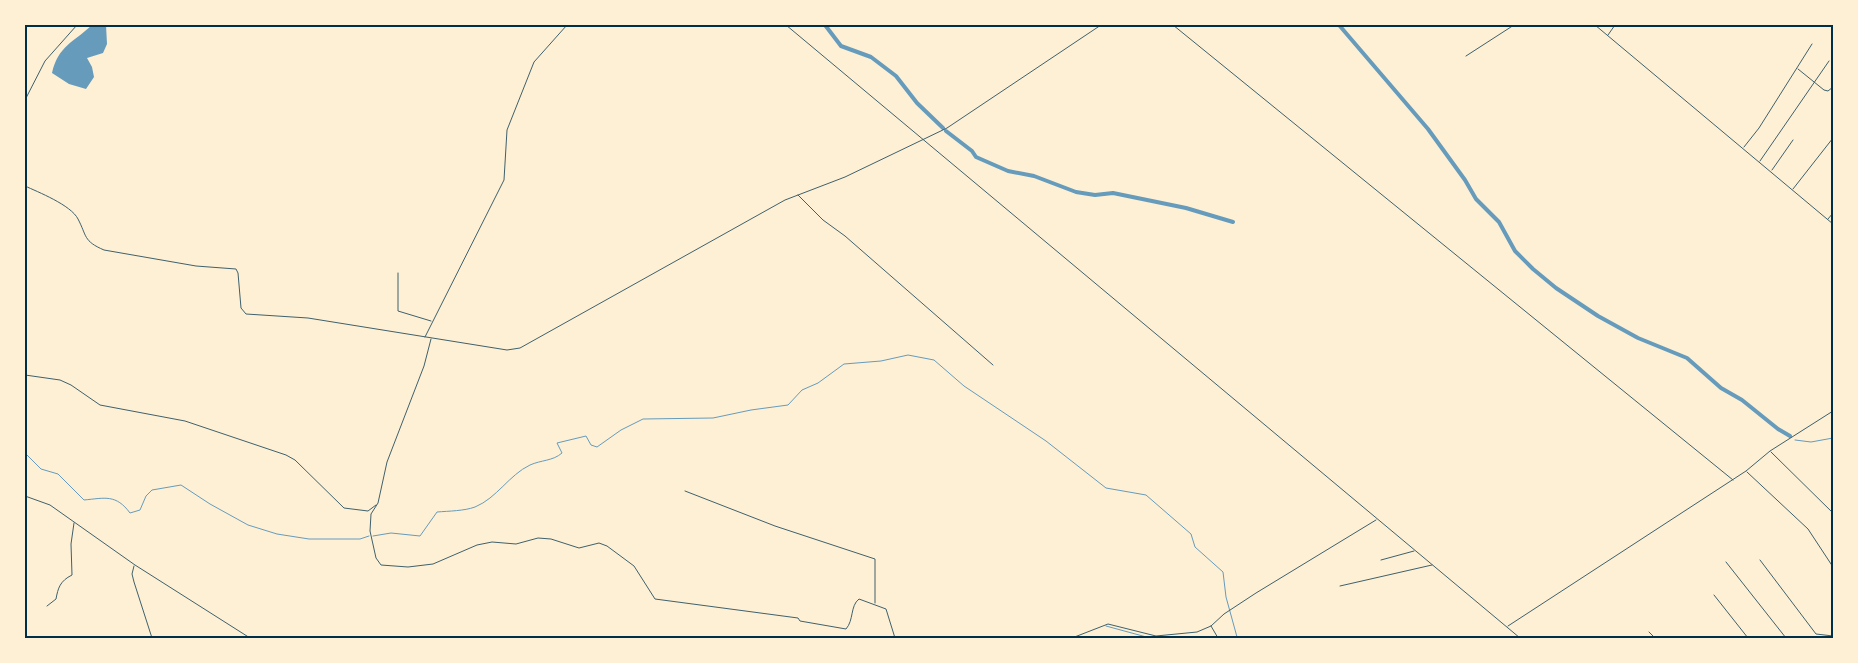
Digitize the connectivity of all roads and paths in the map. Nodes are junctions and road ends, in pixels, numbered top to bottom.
1 (77, 25) edge
2 (567, 25) edge
3 (786, 25) edge
4 (1101, 25) edge
5 (1173, 25) edge
6 (1514, 25) edge
7 (1595, 25) edge
8 (1614, 25) edge
9 (1608, 35) junction
10 (1812, 44) dead end
11 (1466, 56) dead end
12 (1829, 61) dead end
13 (1797, 68) junction
14 (1814, 82) junction
15 (1833, 87) edge
16 (25, 100) edge
17 (1833, 138) edge
18 (924, 140) junction
19 (1793, 140) dead end
20 (1743, 148) junction
21 (1760, 162) junction
22 (1771, 172) junction
23 (25, 186) edge
24 (1793, 190) junction
25 (798, 195) junction
26 (1833, 213) edge
27 (1828, 220) junction
28 (1833, 224) edge
29 (398, 273) dead end
30 (432, 321) junction
31 (425, 338) junction
32 (431, 339) junction
33 (993, 365) dead end
34 (25, 375) edge
35 (1833, 411) edge
36 (1770, 451) junction
37 (1746, 471) junction
38 (1733, 480) junction
39 (686, 491) dead end
40 (25, 496) edge
41 (378, 503) junction
42 (1833, 513) edge
43 (1377, 520) junction
44 (74, 522) junction
45 (1415, 551) junction
46 (1381, 560) dead end
47 (1760, 560) dead end
48 (1726, 562) dead end
49 (135, 565) junction
50 (1432, 565) junction
51 (1833, 567) edge
52 (1340, 586) dead end
53 (1714, 595) dead end
54 (875, 604) junction
55 (47, 606) dead end
56 (1211, 626) junction
57 (1507, 626) junction
58 (1650, 632) dead end
59 (1833, 636) edge
60 (152, 638) edge
61 (250, 638) edge
62 (895, 638) edge
63 (1072, 638) edge
64 (1218, 638) edge
65 (1520, 638) edge
66 (1655, 638) edge
67 (1748, 638) edge
68 (1786, 638) edge

1 - 16 street
2 - 30 street
3 - 18 street
4 - 18 street
5 - 38 street
6 - 11 street
7 - 9 street
8 - 9 street
9 - 20 street
10 - 13 street
12 - 14 street
13 - 14 street
13 - 20 street
14 - 15 street
14 - 21 street
17 - 24 street
18 - 25 street
18 - 43 street
19 - 22 street
20 - 21 street
21 - 22 street
22 - 24 street
23 - 31 street
24 - 27 street
25 - 32 street
25 - 33 street
26 - 27 street
27 - 28 street
29 - 30 street
30 - 31 street
31 - 32 street
32 - 41 street
34 - 41 street
35 - 36 street
36 - 37 street
36 - 42 street
37 - 38 street
37 - 51 street
38 - 57 street
39 - 54 street
40 - 44 street
41 - 54 street
43 - 45 street
43 - 56 street
44 - 49 street
44 - 55 street
45 - 46 street
45 - 50 street
47 - 59 street
48 - 68 street
49 - 60 street
49 - 61 street
50 - 52 street
50 - 57 street
53 - 67 street
54 - 62 street
56 - 63 street
56 - 64 street
57 - 65 street
58 - 66 street

